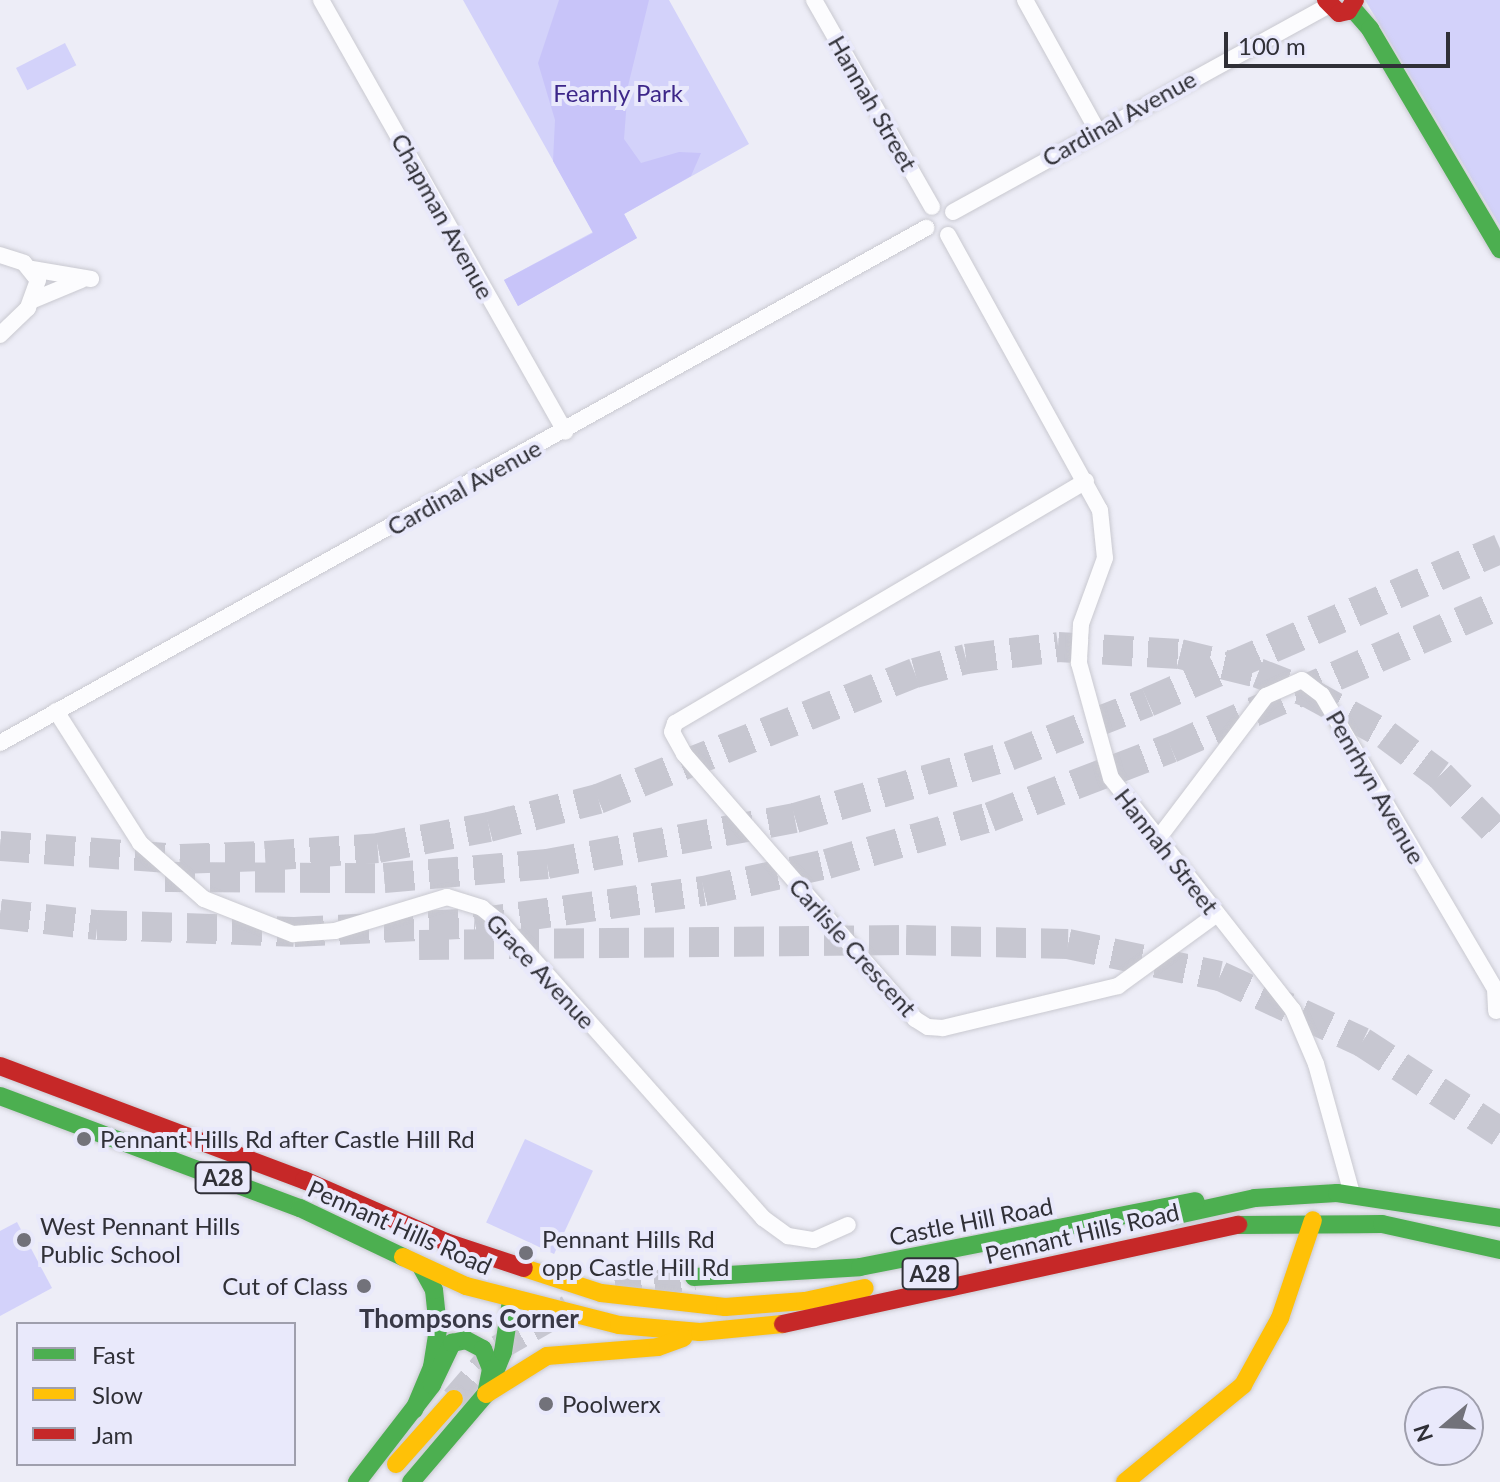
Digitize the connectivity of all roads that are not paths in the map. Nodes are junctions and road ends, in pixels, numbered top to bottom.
1 (321, 0) edge
2 (814, 0) edge
3 (1025, 0) edge
4 (1327, 3) edge
5 (1354, 4) edge
6 (1097, 130) junction
7 (932, 207) junction
8 (953, 212) junction
9 (926, 228) junction
10 (948, 235) junction
11 (1500, 249) edge
12 (0, 255) edge
13 (32, 269) junction
14 (33, 300) junction
15 (0, 335) edge
16 (565, 432) junction
17 (1086, 481) junction
18 (56, 711) junction
19 (0, 743) edge
20 (1157, 840) junction
21 (1217, 914) junction
22 (1496, 1011) dead end
23 (0, 1066) edge
24 (0, 1096) edge
25 (1352, 1194) junction
26 (1255, 1198) junction
27 (1500, 1218) edge
28 (1313, 1220) junction
29 (848, 1225) dead end
30 (446, 1242) junction
31 (1500, 1250) edge
32 (421, 1267) junction
33 (694, 1277) tunnel mouth
34 (511, 1301) junction
35 (700, 1332) junction
36 (486, 1394) junction
37 (454, 1399) tunnel mouth
38 (414, 1410) junction
39 (357, 1482) edge
40 (380, 1482) edge
41 (411, 1482) edge
42 (1125, 1482) edge

1 - 16 street, Chapman Avenue
2 - 7 street, Hannah Street
3 - 6 street
4 - 5 main road
4 - 6 street, Cardinal Avenue
5 - 11 main road
6 - 8 street, Cardinal Avenue
7 - 8 street
7 - 9 street
8 - 10 street
9 - 10 street
9 - 16 street, Cardinal Avenue
10 - 17 street, Hannah Street
12 - 13 street
13 - 14 street
13 - 14 street
14 - 15 street
16 - 18 street, Cardinal Avenue
17 - 20 street, Hannah Street
17 - 21 street, Carlisle Crescent
18 - 19 street, Cardinal Avenue
18 - 29 street, Grace Avenue
20 - 21 street, Hannah Street
20 - 22 street, Penrhyn Avenue
21 - 25 street, Hannah Street
23 - 30 main road, Pennant Hills Road / A28
24 - 32 main road, Pennant Hills Road / A28
25 - 26 main road, Pennant Hills Road / A28
25 - 27 main road, Pennant Hills Road / A28
26 - 30 main road, Pennant Hills Road / A28
26 - 33 main road, Castle Hill Road
28 - 31 main road, Pennant Hills Road / A28
28 - 35 main road, Pennant Hills Road / A28
28 - 42 main road
30 - 34 main road
32 - 34 main road, Pennant Hills Road / A28
32 - 38 main road
34 - 35 main road, Pennant Hills Road / A28
34 - 36 main road
35 - 36 main road
36 - 38 main road
36 - 41 main road
37 - 40 main road
38 - 39 main road

